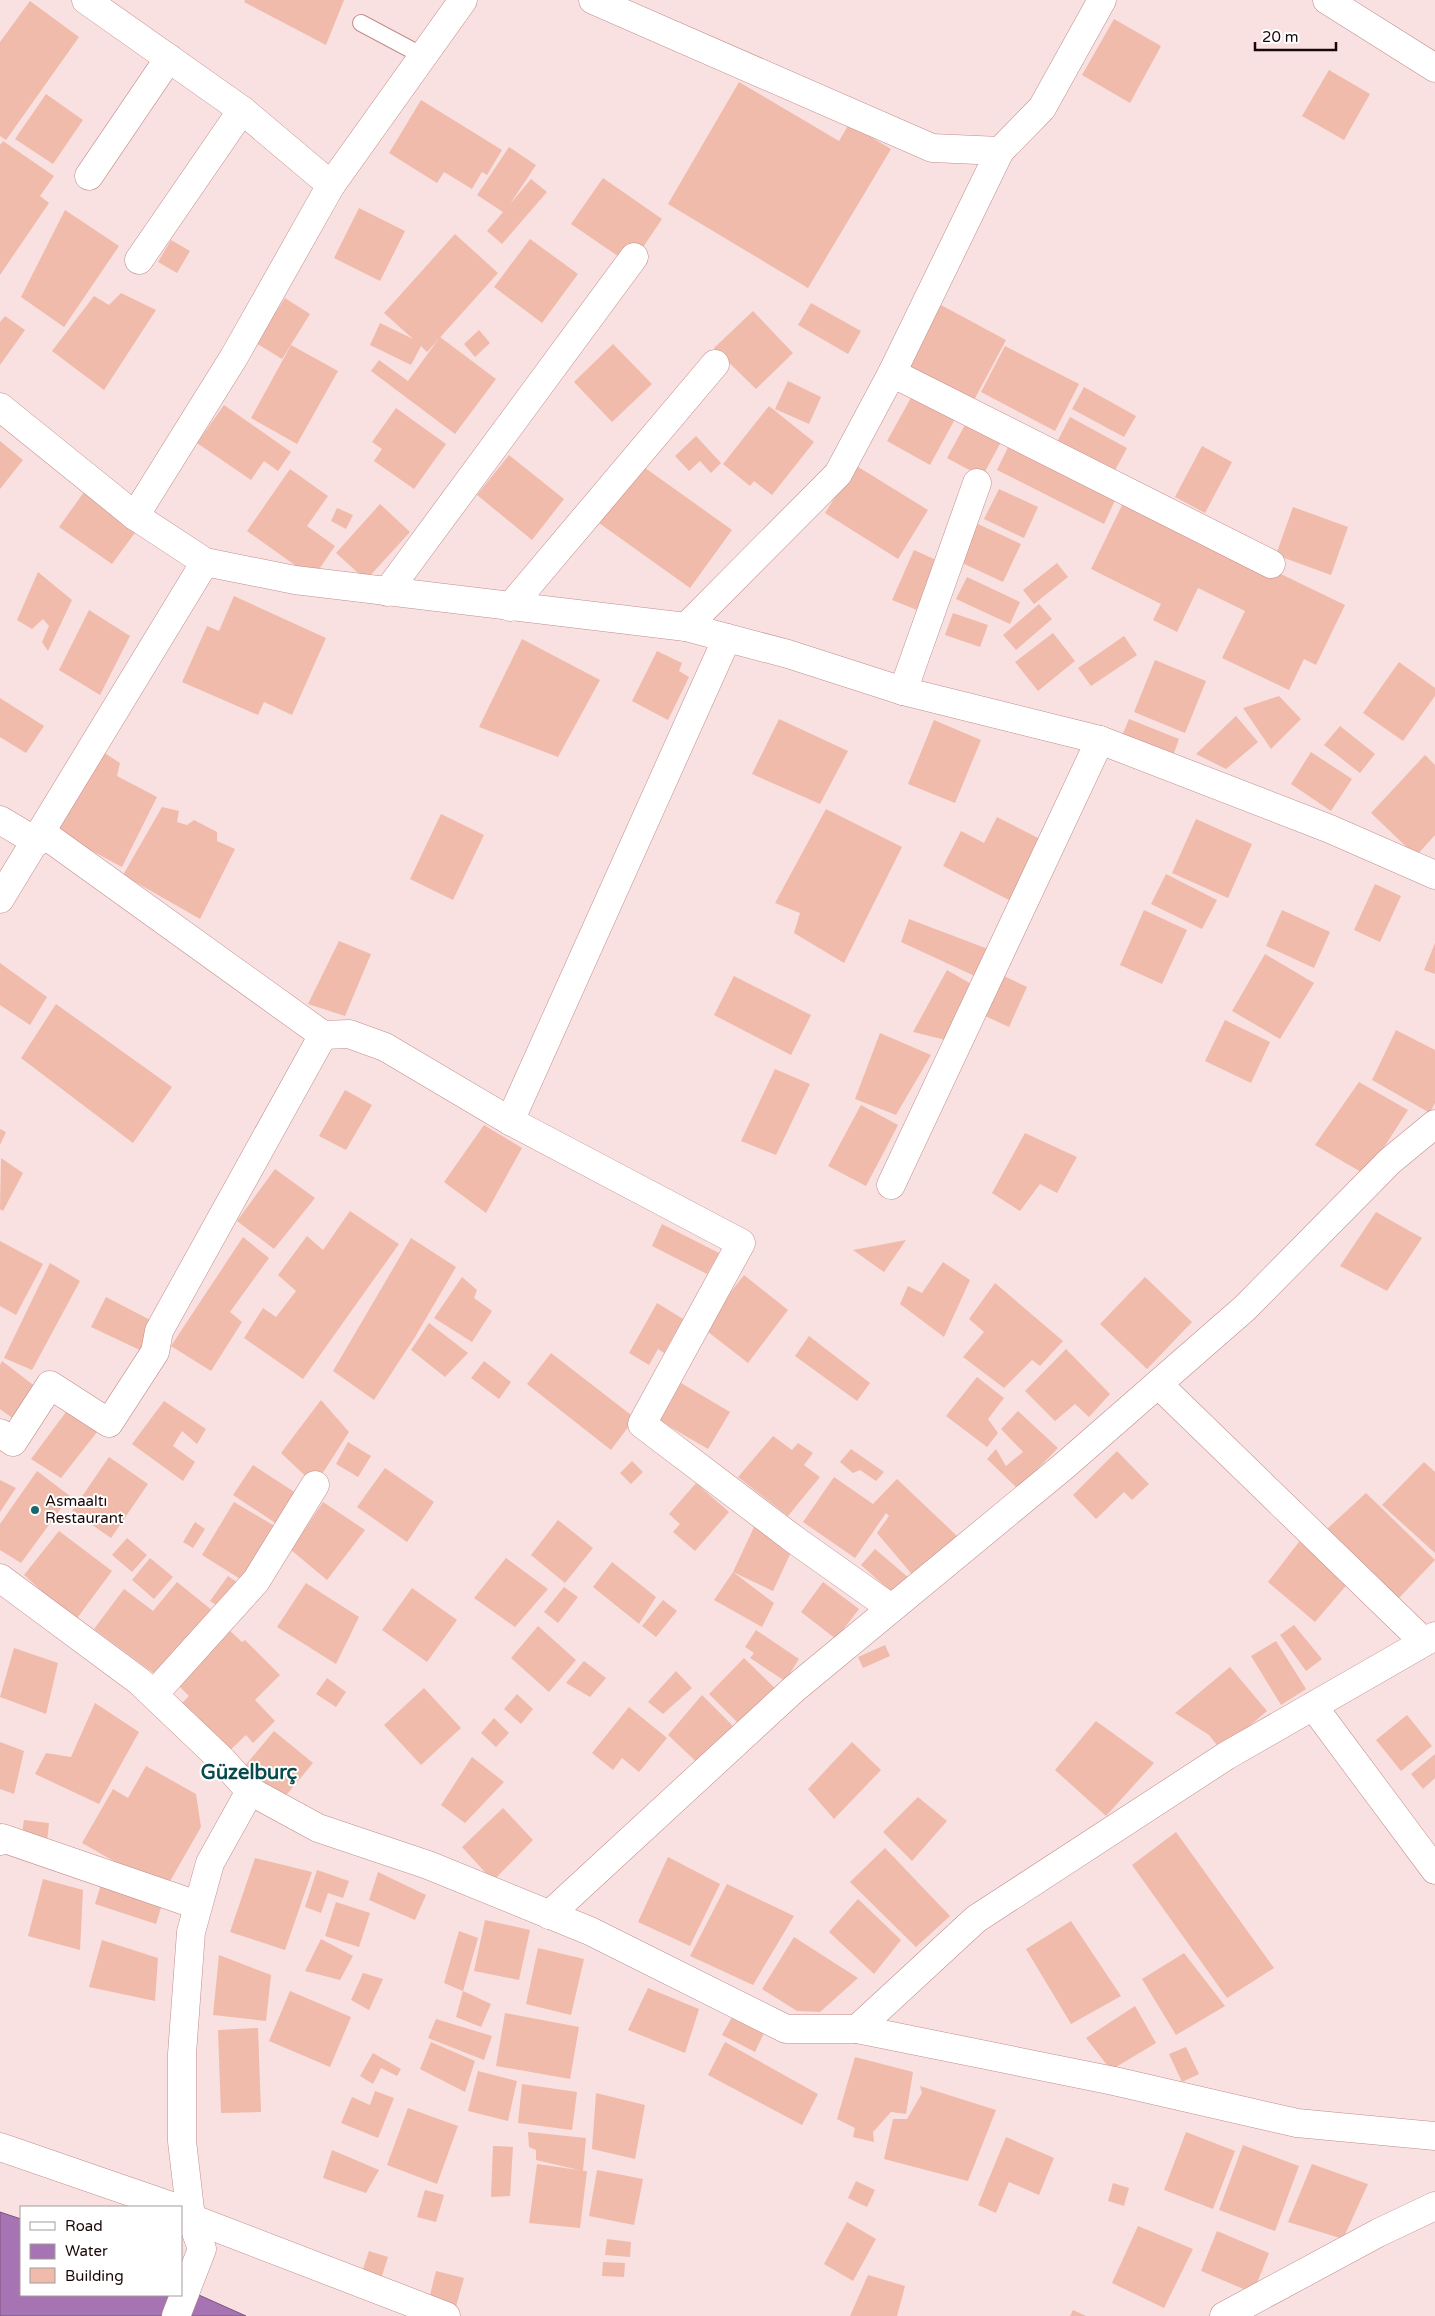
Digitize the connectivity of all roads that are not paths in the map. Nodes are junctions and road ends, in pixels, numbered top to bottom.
1 (86, 0) edge
2 (463, 0) edge
3 (593, 0) edge
4 (1102, 0) edge
5 (1326, 0) edge
6 (361, 23) dead end
7 (421, 55) junction
8 (169, 58) junction
9 (1435, 68) edge
10 (242, 110) junction
11 (1000, 151) junction
12 (89, 176) dead end
13 (331, 184) junction
14 (634, 257) dead end
15 (139, 260) dead end
16 (715, 364) dead end
17 (892, 373) junction
18 (0, 406) edge
19 (977, 483) dead end
20 (135, 516) junction
21 (205, 562) junction
22 (1270, 564) dead end
23 (387, 592) junction
24 (510, 607) junction
25 (686, 627) junction
26 (727, 638) junction
27 (903, 691) junction
28 (1100, 740) junction
29 (0, 820) edge
30 (39, 837) junction
31 (1435, 875) edge
32 (0, 899) edge
33 (323, 1035) junction
34 (510, 1121) junction
35 (1435, 1124) edge
36 (891, 1185) dead end
37 (1158, 1384) junction
38 (0, 1433) edge
39 (315, 1485) dead end
40 (0, 1578) edge
41 (891, 1608) junction
42 (1430, 1639) edge
43 (154, 1694) junction
44 (1313, 1706) junction
45 (250, 1791) junction
46 (0, 1841) edge
47 (1435, 1870) edge
48 (197, 1905) junction
49 (550, 1915) junction
50 (857, 2029) junction
51 (1435, 2136) edge
52 (0, 2147) edge
53 (165, 2206) edge
54 (1435, 2206) edge
55 (182, 2212) edge
56 (176, 2316) edge
57 (446, 2316) edge
58 (1224, 2316) edge

1 - 8 street
2 - 7 street
3 - 11 street
4 - 11 street
5 - 9 street
6 - 7 lane
7 - 13 street
8 - 10 street
8 - 12 street
10 - 13 street
10 - 15 street
11 - 17 street
13 - 20 street
14 - 23 street
16 - 24 street
17 - 22 street
17 - 25 street
18 - 20 street
19 - 27 street
20 - 21 street
21 - 23 street
21 - 30 street
23 - 24 street
24 - 25 street
25 - 26 street
26 - 27 street
26 - 34 street
27 - 28 street
28 - 31 street
28 - 36 street
29 - 30 street
30 - 32 street
30 - 33 street
33 - 34 street
33 - 38 street
34 - 41 street
35 - 37 street
37 - 41 street
37 - 42 street
39 - 43 street
40 - 43 street
41 - 49 street
42 - 44 street
43 - 45 street
44 - 47 street
44 - 50 street
45 - 48 street
45 - 49 street
46 - 48 street
48 - 55 street
49 - 50 street
50 - 51 street
52 - 53 street
54 - 58 street
55 - 56 street
55 - 57 street

